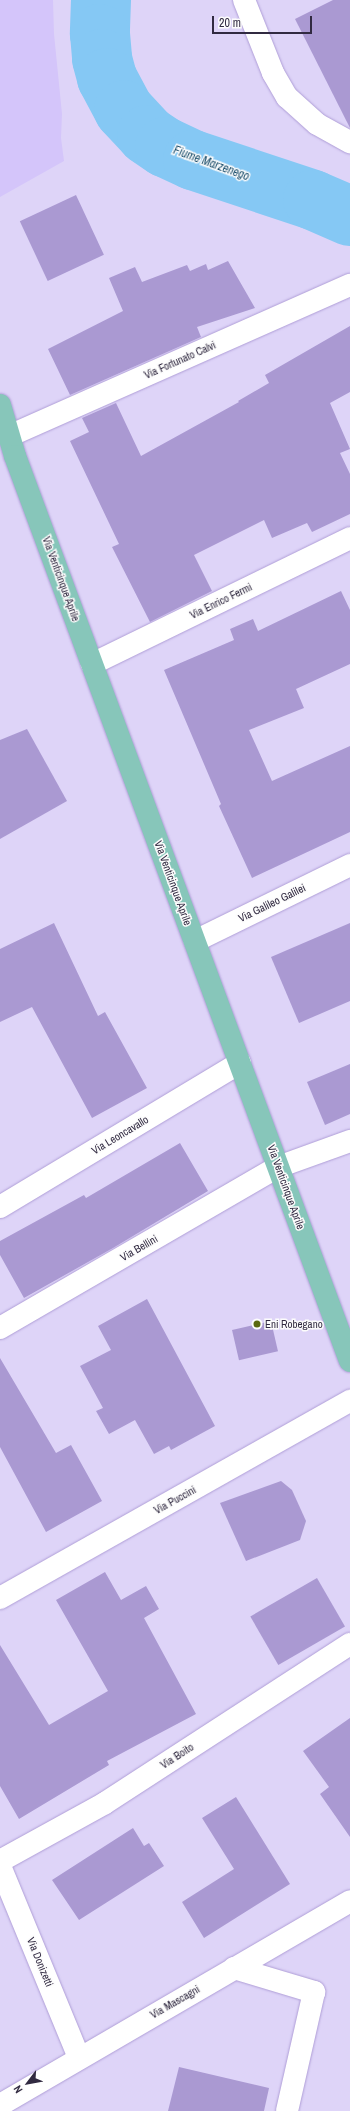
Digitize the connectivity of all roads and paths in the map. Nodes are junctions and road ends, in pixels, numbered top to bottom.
1 (244, 0) edge
2 (350, 142) edge
3 (350, 284) edge
4 (0, 404) edge
5 (9, 436) junction
6 (350, 538) edge
7 (92, 664) junction
8 (350, 865) edge
9 (195, 941) junction
10 (240, 1063) junction
11 (350, 1141) edge
12 (278, 1167) junction
13 (0, 1207) edge
14 (0, 1328) edge
15 (350, 1361) edge
16 (350, 1401) edge
17 (0, 1598) edge
18 (350, 1644) edge
19 (0, 1861) edge
20 (0, 1866) edge
21 (350, 1902) edge
22 (234, 1968) junction
23 (79, 2058) junction
24 (0, 2104) edge
25 (287, 2111) edge

1 - 2 street
3 - 5 street, Via Fortunato Calvi
4 - 5 main road, Via Venticinque Aprile
5 - 7 main road, Via Venticinque Aprile
6 - 7 street, Via Enrico Fermi
7 - 9 main road, Via Venticinque Aprile
8 - 9 street, Via Galileo Galilei
9 - 10 main road, Via Venticinque Aprile
10 - 12 main road, Via Venticinque Aprile
10 - 13 street, Via Leoncavallo
11 - 12 street, Via Bellini
12 - 14 street, Via Bellini
12 - 15 main road, Via Venticinque Aprile
16 - 17 street, Via Puccini
18 - 19 street, Via Boito
20 - 23 street, Via Donizetti
21 - 22 street, Via Mascagni
22 - 23 street, Via Mascagni
22 - 25 street
23 - 24 street, Via Mascagni

